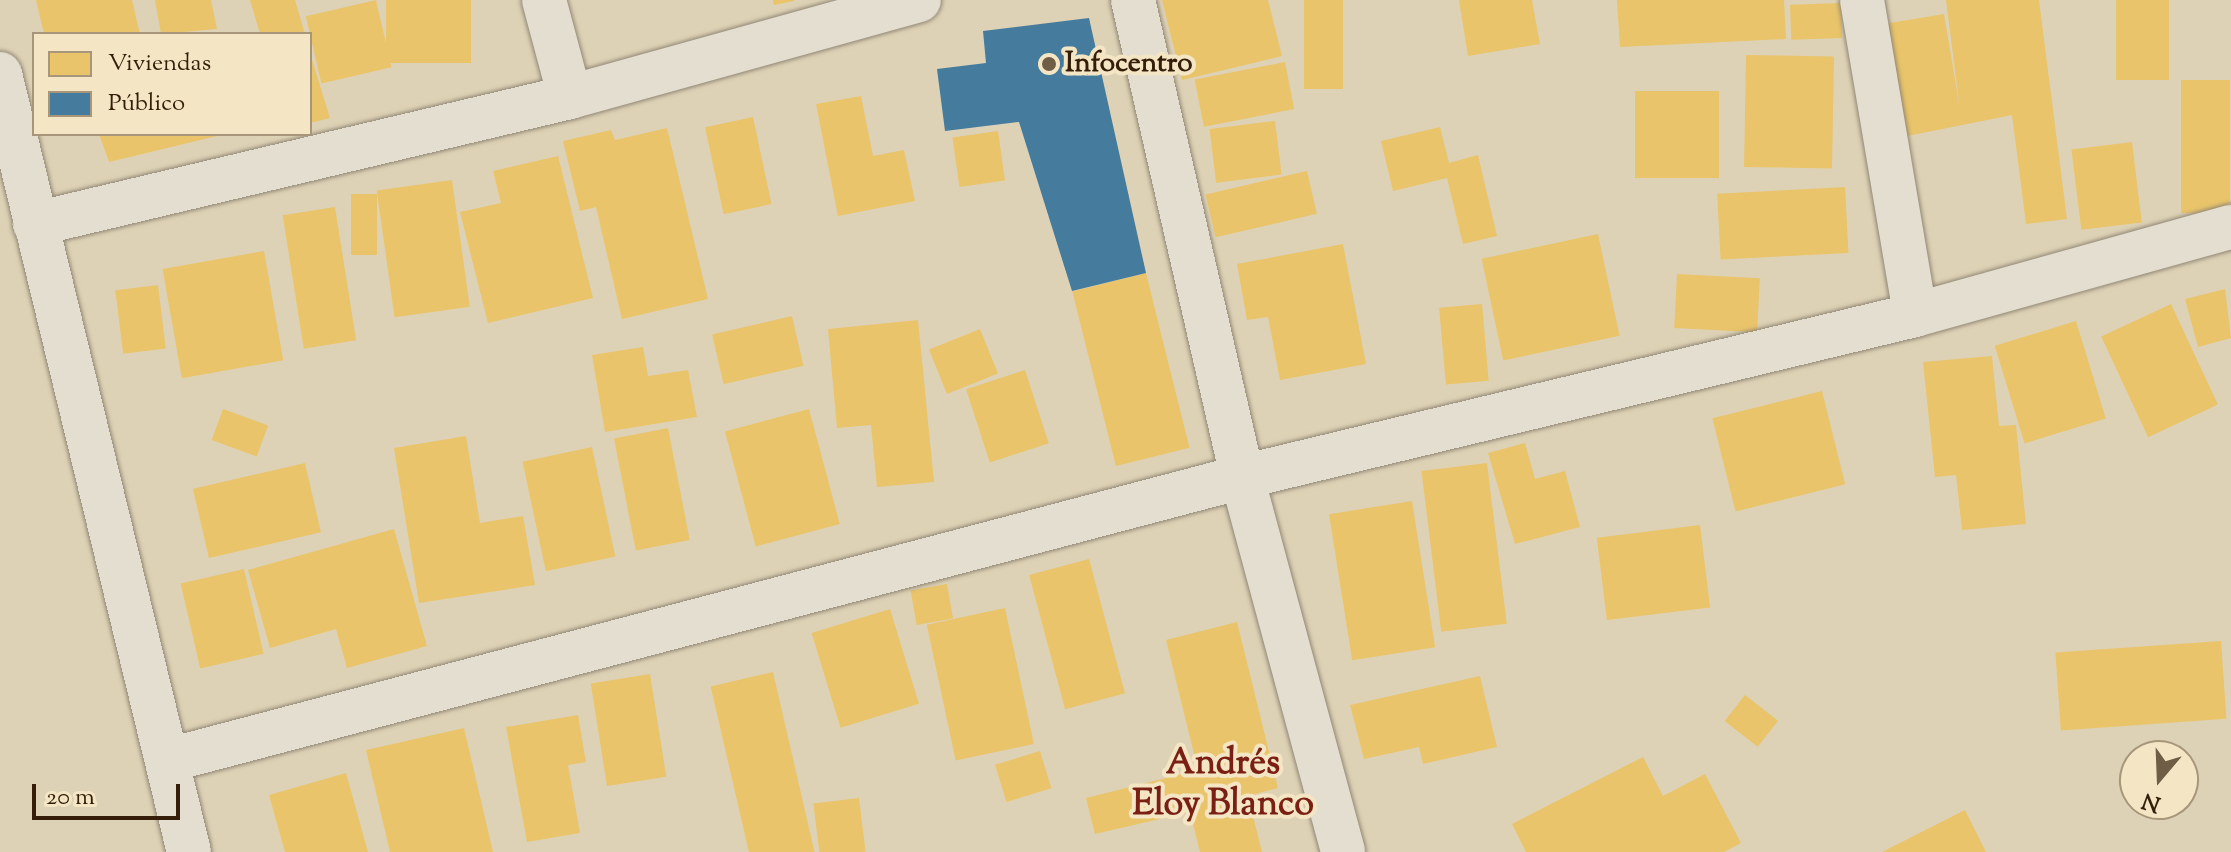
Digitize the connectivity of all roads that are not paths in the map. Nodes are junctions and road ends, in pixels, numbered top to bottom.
1 (544, 0) edge
2 (919, 0) edge
3 (1133, 0) edge
4 (1862, 0) edge
5 (0, 74) edge
6 (570, 97) junction
7 (35, 224) junction
8 (2231, 227) edge
9 (1915, 315) junction
10 (1242, 477) junction
11 (169, 760) junction
12 (189, 852) edge
13 (1343, 852) edge

1 - 6 street
2 - 6 street
3 - 10 street
4 - 9 street
5 - 7 street
6 - 7 street
7 - 11 street
8 - 9 street
9 - 10 street
10 - 11 street
10 - 13 street
11 - 12 street

